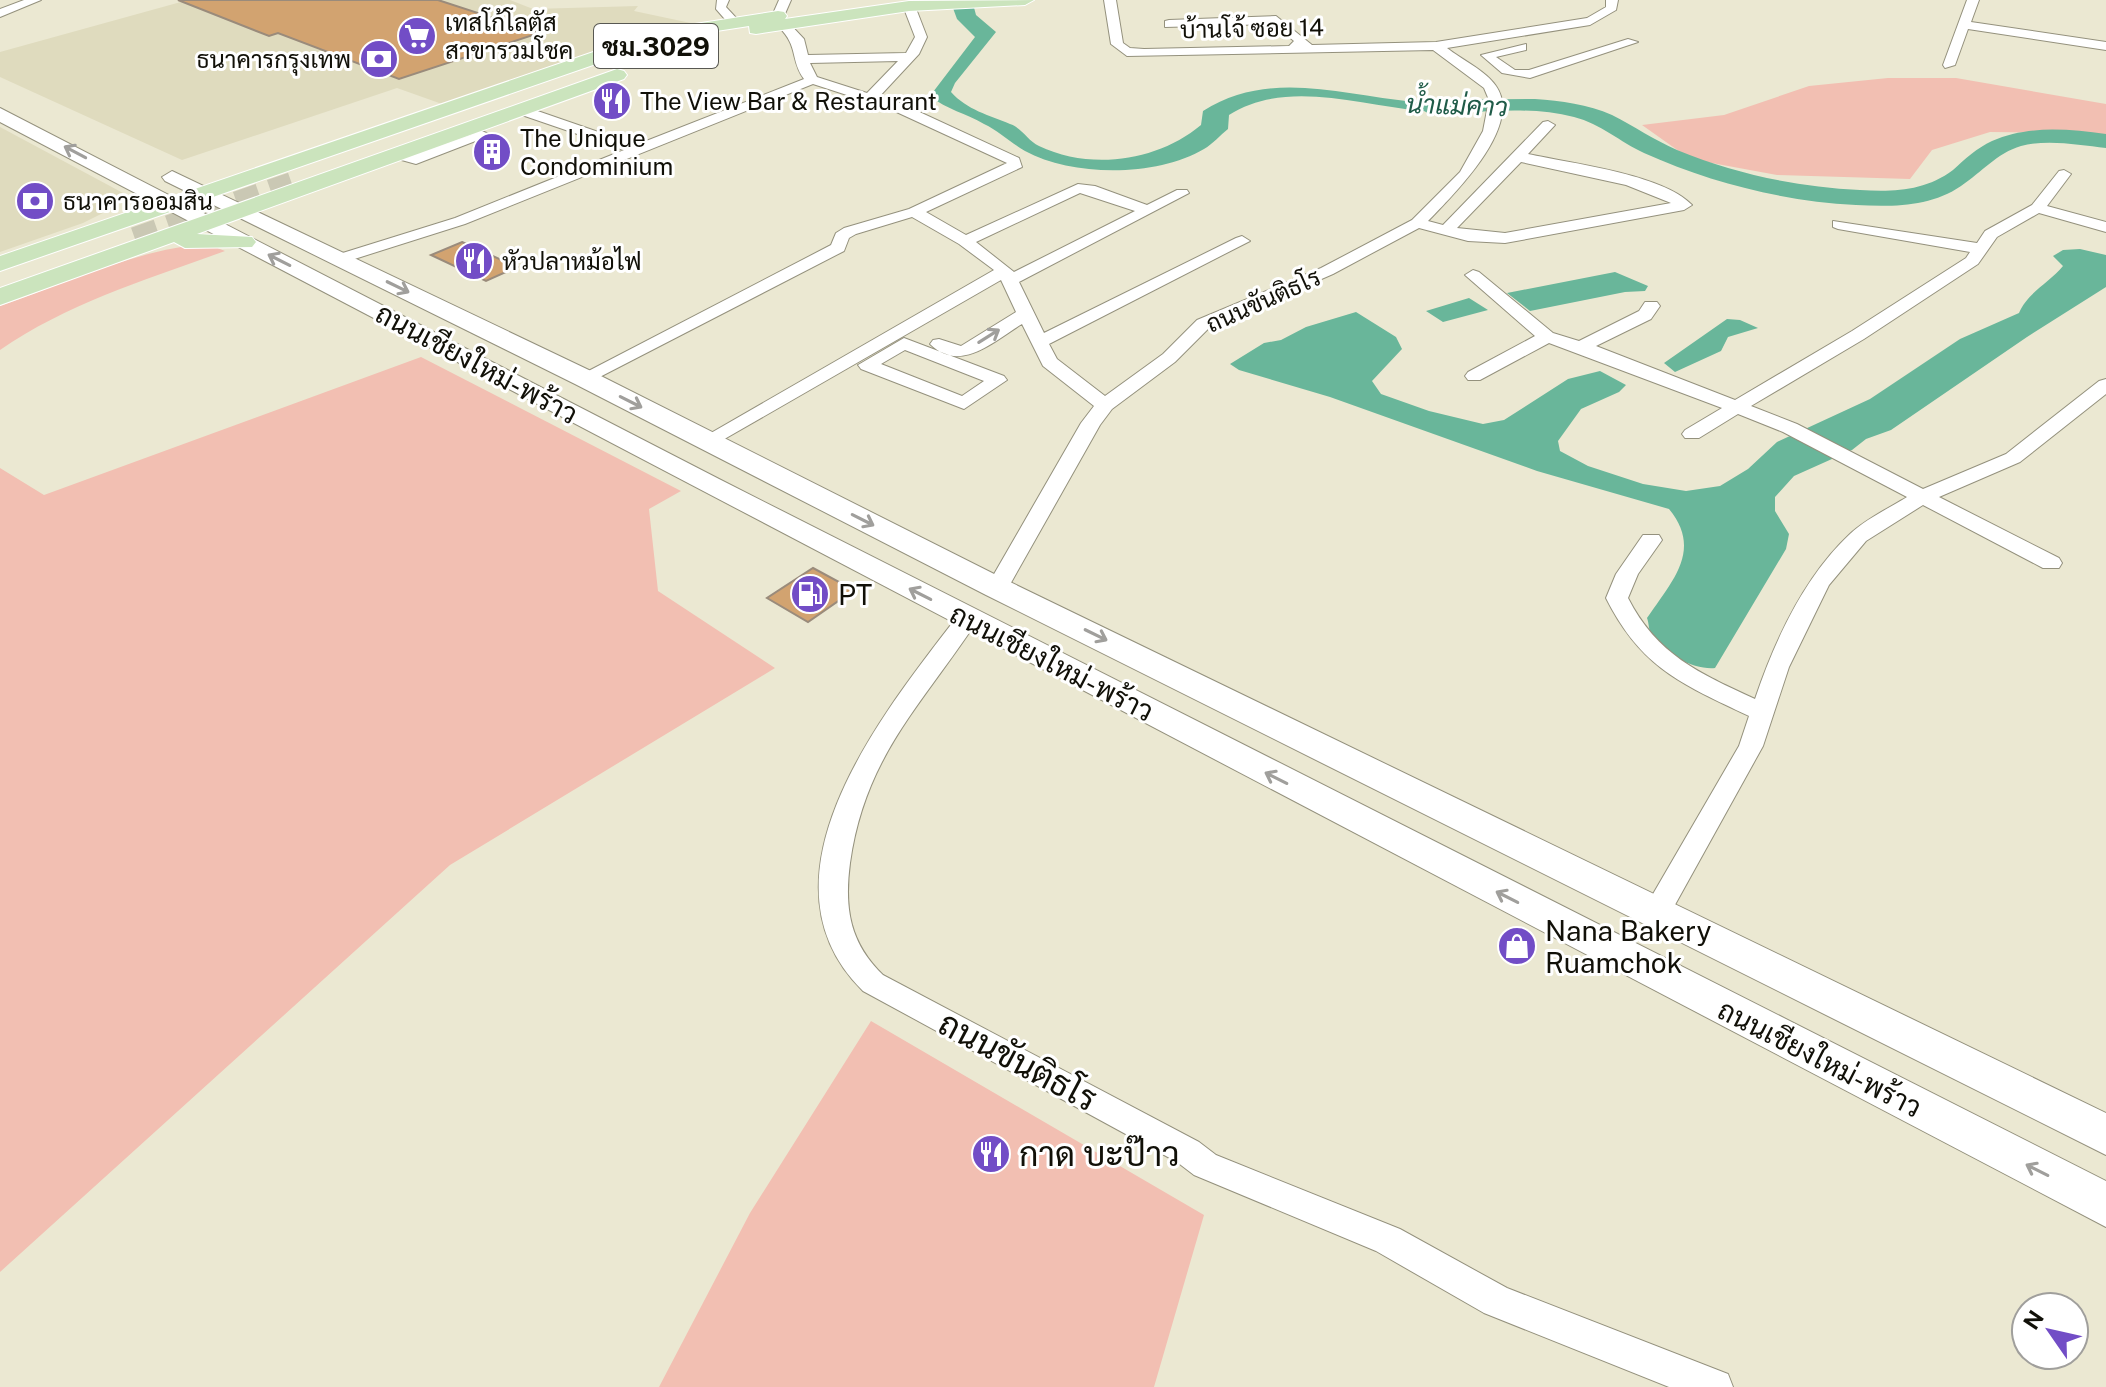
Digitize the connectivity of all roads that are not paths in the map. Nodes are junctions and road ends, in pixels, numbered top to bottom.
1 (35, 0) edge
2 (723, 0) edge
3 (1025, 0) edge
4 (1110, 0) edge
5 (1612, 0) edge
6 (1973, 0) edge
7 (980, 1) edge
8 (904, 3) edge
9 (0, 13) edge
10 (779, 17) edge
11 (1590, 21) junction
12 (734, 22) junction
13 (1169, 24) dead end
14 (1965, 25) junction
15 (1578, 42) dead end
16 (1632, 42) dead end
17 (1436, 46) junction
18 (2106, 46) edge
19 (1236, 51) junction
20 (1599, 53) junction
21 (679, 54) dead end
22 (909, 57) junction
23 (805, 59) junction
24 (1949, 65) dead end
25 (642, 67) dead end
26 (812, 80) junction
27 (870, 98) junction
28 (521, 110) junction
29 (0, 114) edge
30 (1548, 125) dead end
31 (636, 150) junction
32 (1519, 157) junction
33 (2064, 174) dead end
34 (146, 176) junction
35 (174, 178) junction
36 (288, 179) junction
37 (203, 193) junction
38 (1182, 193) dead end
39 (173, 204) junction
40 (2037, 208) junction
41 (1147, 210) junction
42 (241, 211) junction
43 (914, 212) junction
44 (209, 223) junction
45 (1417, 223) junction
46 (1838, 224) dead end
47 (2106, 227) edge
48 (277, 229) junction
49 (1446, 231) junction
50 (126, 237) junction
51 (965, 241) junction
52 (1242, 241) dead end
53 (244, 242) junction
54 (1983, 249) junction
55 (339, 259) junction
56 (0, 264) edge
57 (1473, 275) dead end
58 (0, 276) edge
59 (1008, 276) junction
60 (0, 286) edge
61 (0, 297) edge
62 (1651, 306) dead end
63 (1026, 314) junction
64 (900, 329) junction
65 (1547, 337) junction
66 (1039, 342) junction
67 (1581, 347) junction
68 (849, 358) junction
69 (867, 365) junction
70 (1474, 376) dead end
71 (584, 378) junction
72 (2106, 385) edge
73 (1105, 405) junction
74 (1736, 405) junction
75 (1692, 434) dead end
76 (707, 441) junction
77 (1921, 497) junction
78 (1651, 540) dead end
79 (2051, 563) dead end
80 (997, 588) junction
81 (968, 618) junction
82 (1762, 712) junction
83 (1656, 913) junction
84 (2106, 1135) edge
85 (2106, 1205) edge
86 (1715, 1387) edge

1 - 9 street
2 - 12 street
3 - 7 main road, ชม.3029
4 - 19 street, บ้านโจ้ ซอย 14
5 - 11 street
6 - 14 street
7 - 8 main road, ชม.3029
8 - 10 main road, ชม.3029
8 - 22 street
10 - 12 main road
10 - 21 main road
10 - 23 street
10 - 36 main road, ชม.3029
11 - 17 street, บ้านโจ้ ซอย 14
11 - 20 street
12 - 36 main road
13 - 19 street
14 - 18 street
14 - 24 street
15 - 20 street
16 - 20 street
17 - 19 street, บ้านโจ้ ซอย 14
17 - 45 street, ถนนขันติธโร
22 - 23 street
22 - 27 street
23 - 26 street
25 - 28 main road
26 - 27 street
26 - 31 street
27 - 43 street
28 - 31 street
28 - 36 main road
34 -> 29 main road, ถนนเชียงใหม่-พร้าว
30 - 32 street
31 - 55 street
32 - 49 street
32 - 49 street
33 - 40 street
34 - 35 main road, ถนนเชียงใหม่-พร้าว
34 - 39 main road, ถนนเชียงใหม่-พร้าว
34 - 50 main road
35 - 36 main road
35 - 37 main road, ถนนเชียงใหม่-พร้าว
36 - 37 main road
36 - 42 main road
36 - 48 main road
37 - 39 main road
37 - 42 main road, ถนนเชียงใหม่-พร้าว
38 - 41 street
39 - 44 main road, ถนนเชียงใหม่-พร้าว
39 - 50 main road
40 - 47 street
40 - 54 street
41 - 51 street
41 - 59 street
42 - 44 main road
42 - 48 main road, ถนนเชียงใหม่-พร้าว
43 - 51 street
43 - 71 street
44 - 50 main road
44 - 53 main road, ถนนเชียงใหม่-พร้าว
45 - 49 street
45 - 73 street, ถนนขันติธโร
46 - 54 street
48 - 55 main road, ถนนเชียงใหม่-พร้าว
50 - 53 main road
50 - 56 main road
50 - 58 main road
50 - 60 main road
50 - 61 main road
51 - 59 street
52 - 66 street
81 -> 53 main road, ถนนเชียงใหม่-พร้าว
54 - 74 street
55 -> 71 main road, ถนนเชียงใหม่-พร้าว
57 - 65 street
59 - 63 street
59 - 64 street
62 - 67 street
64 -> 63 street
63 - 66 street
64 - 68 street
65 - 67 street
65 - 70 street
66 - 73 street
67 - 74 street
68 - 69 street
68 - 76 street
69 - 69 street
71 -> 76 main road, ถนนเชียงใหม่-พร้าว
72 - 77 street
73 - 80 street, ถนนขันติธโร
74 - 75 street
74 - 77 street
76 -> 80 main road, ถนนเชียงใหม่-พร้าว
77 - 79 street
77 - 82 street
78 - 82 street
80 - 81 main road
80 -> 83 main road, ถนนเชียงใหม่-พร้าว
85 -> 81 main road, ถนนเชียงใหม่-พร้าว
81 - 86 street, ถนนขันติธโร
82 - 83 street
83 - 84 main road, ถนนเชียงใหม่-พร้าว

